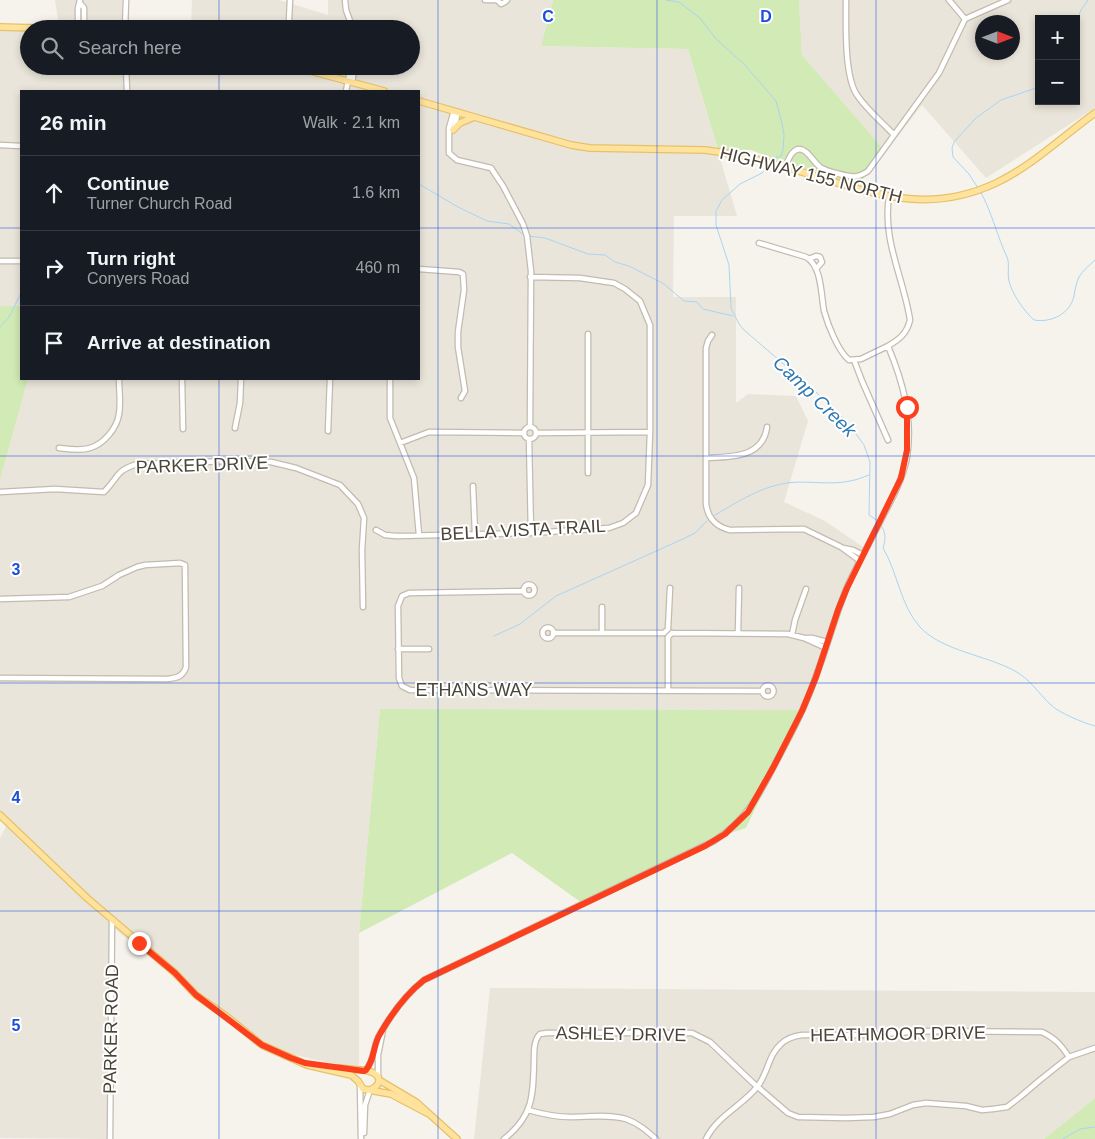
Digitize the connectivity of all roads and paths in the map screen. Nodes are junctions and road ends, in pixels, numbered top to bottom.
1 (126, 0) edge
2 (290, 0) edge
3 (345, 0) edge
4 (485, 0) edge
5 (496, 0) edge
6 (507, 0) edge
7 (846, 0) edge
8 (949, 0) edge
9 (1008, 0) edge
10 (80, 2) edge
11 (964, 19) junction
12 (78, 20) edge
13 (84, 20) edge
14 (125, 20) edge
15 (289, 20) edge
16 (350, 20) edge
17 (0, 27) edge
18 (20, 28) edge
19 (126, 75) edge
20 (327, 75) edge
21 (350, 75) edge
22 (352, 75) edge
23 (350, 81) junction
24 (127, 90) edge
25 (346, 90) edge
26 (381, 90) edge
27 (420, 101) edge
28 (456, 112) junction
29 (1095, 113) edge
30 (475, 117) junction
31 (453, 130) junction
32 (894, 135) junction
33 (450, 141) junction
34 (0, 145) edge
35 (20, 146) edge
36 (786, 167) junction
37 (889, 197) junction
38 (759, 243) dead end
39 (809, 259) junction
40 (0, 261) edge
41 (20, 261) edge
42 (420, 269) edge
43 (816, 269) junction
44 (530, 277) junction
45 (588, 334) dead end
46 (712, 335) dead end
47 (888, 346) junction
48 (854, 360) junction
49 (119, 380) edge
50 (182, 380) edge
51 (241, 380) edge
52 (330, 380) edge
53 (390, 380) edge
54 (461, 398) dead end
55 (530, 426) junction
56 (767, 427) dead end
57 (183, 428) dead end
58 (235, 428) dead end
59 (328, 431) dead end
60 (650, 432) junction
61 (523, 433) junction
62 (536, 433) junction
63 (588, 433) junction
64 (529, 439) junction
65 (888, 440) dead end
66 (400, 443) junction
67 (59, 448) dead end
68 (706, 458) junction
69 (588, 473) dead end
70 (473, 486) dead end
71 (0, 492) edge
72 (376, 530) dead end
73 (474, 533) junction
74 (530, 533) junction
75 (419, 535) junction
76 (841, 547) junction
77 (863, 555) junction
78 (860, 561) junction
79 (670, 588) dead end
80 (739, 588) dead end
81 (806, 589) dead end
82 (524, 591) dead end
83 (0, 598) edge
84 (363, 607) dead end
85 (602, 607) dead end
86 (666, 631) junction
87 (553, 633) dead end
88 (602, 633) junction
89 (738, 633) junction
90 (670, 635) junction
91 (792, 635) junction
92 (827, 645) junction
93 (398, 649) junction
94 (429, 649) dead end
95 (0, 678) edge
96 (668, 691) junction
97 (762, 691) dead end
98 (0, 815) edge
99 (112, 920) junction
100 (383, 1030) junction
101 (1095, 1048) edge
102 (1069, 1057) junction
103 (305, 1063) junction
104 (365, 1071) junction
105 (378, 1078) junction
106 (359, 1083) junction
107 (759, 1086) junction
108 (371, 1090) junction
109 (528, 1110) junction
110 (429, 1114) junction
111 (110, 1139) edge
112 (362, 1139) edge
113 (457, 1139) edge
114 (504, 1139) edge
115 (656, 1139) edge
116 (706, 1139) edge

1 - 14 street
2 - 15 street
3 - 16 street
4 - 5 street
5 - 6 street
7 - 32 street
8 - 11 street
9 - 11 street
10 - 12 street
10 - 13 street
11 - 32 street
17 - 18 main road
19 - 24 street
20 - 23 main road
21 - 23 street
22 - 23 street
23 - 25 street
23 - 26 main road
27 - 28 main road, HIGHWAY 155 NORTH
28 - 30 main road, HIGHWAY 155 NORTH
28 - 31 street
28 - 33 street
29 - 37 main road, HIGHWAY 155 NORTH
30 - 31 main road
30 - 36 main road, HIGHWAY 155 NORTH
31 - 33 street
32 - 36 street
33 - 44 street
34 - 35 street
36 - 37 main road, HIGHWAY 155 NORTH
37 - 47 street
38 - 39 street
39 - 43 street
39 - 43 street
40 - 41 street
42 - 54 street
43 - 48 street
44 - 55 street
44 - 60 street, BELLA VISTA TRAIL
45 - 63 street
46 - 68 street
47 - 48 street
47 - 77 street
48 - 65 street
49 - 67 street
50 - 57 street
51 - 58 street
52 - 59 street
53 - 66 street
55 - 61 street
55 - 62 street
56 - 68 street
60 - 63 street
60 - 74 street, BELLA VISTA TRAIL
61 - 64 street
61 - 66 street
62 - 63 street
62 - 64 street
63 - 69 street
64 - 74 street
66 - 75 street
68 - 76 street
70 - 73 street
71 - 84 street, PARKER DRIVE
72 - 75 street, BELLA VISTA TRAIL
73 - 74 street, BELLA VISTA TRAIL
73 - 75 street, BELLA VISTA TRAIL
76 - 77 street
76 - 78 street
77 - 78 street
78 - 92 street
79 - 86 street
80 - 89 street
81 - 91 street
82 - 93 street, ETHANS WAY
83 - 95 street
85 - 88 street
86 - 88 street
86 - 90 street
87 - 88 street
89 - 90 street
89 - 91 street
90 - 96 street
91 - 92 street
92 - 100 street
93 - 94 street
93 - 96 street, ETHANS WAY
96 - 97 street, ETHANS WAY
98 - 99 main road
99 - 103 main road
99 - 111 street, PARKER ROAD
100 - 104 street
100 - 105 street
101 - 102 street, ASHLEY DRIVE
102 - 107 street, ASHLEY DRIVE
102 - 107 street, HEATHMOOR DRIVE
103 - 104 main road
103 - 106 main road
104 - 105 main road
104 - 106 main road
105 - 108 main road
105 - 110 main road
106 - 108 main road
106 - 112 street
107 - 109 street, ASHLEY DRIVE
107 - 116 street, HEATHMOOR DRIVE
108 - 110 main road
108 - 112 street
109 - 114 street, ASHLEY DRIVE
109 - 115 street
110 - 113 main road

